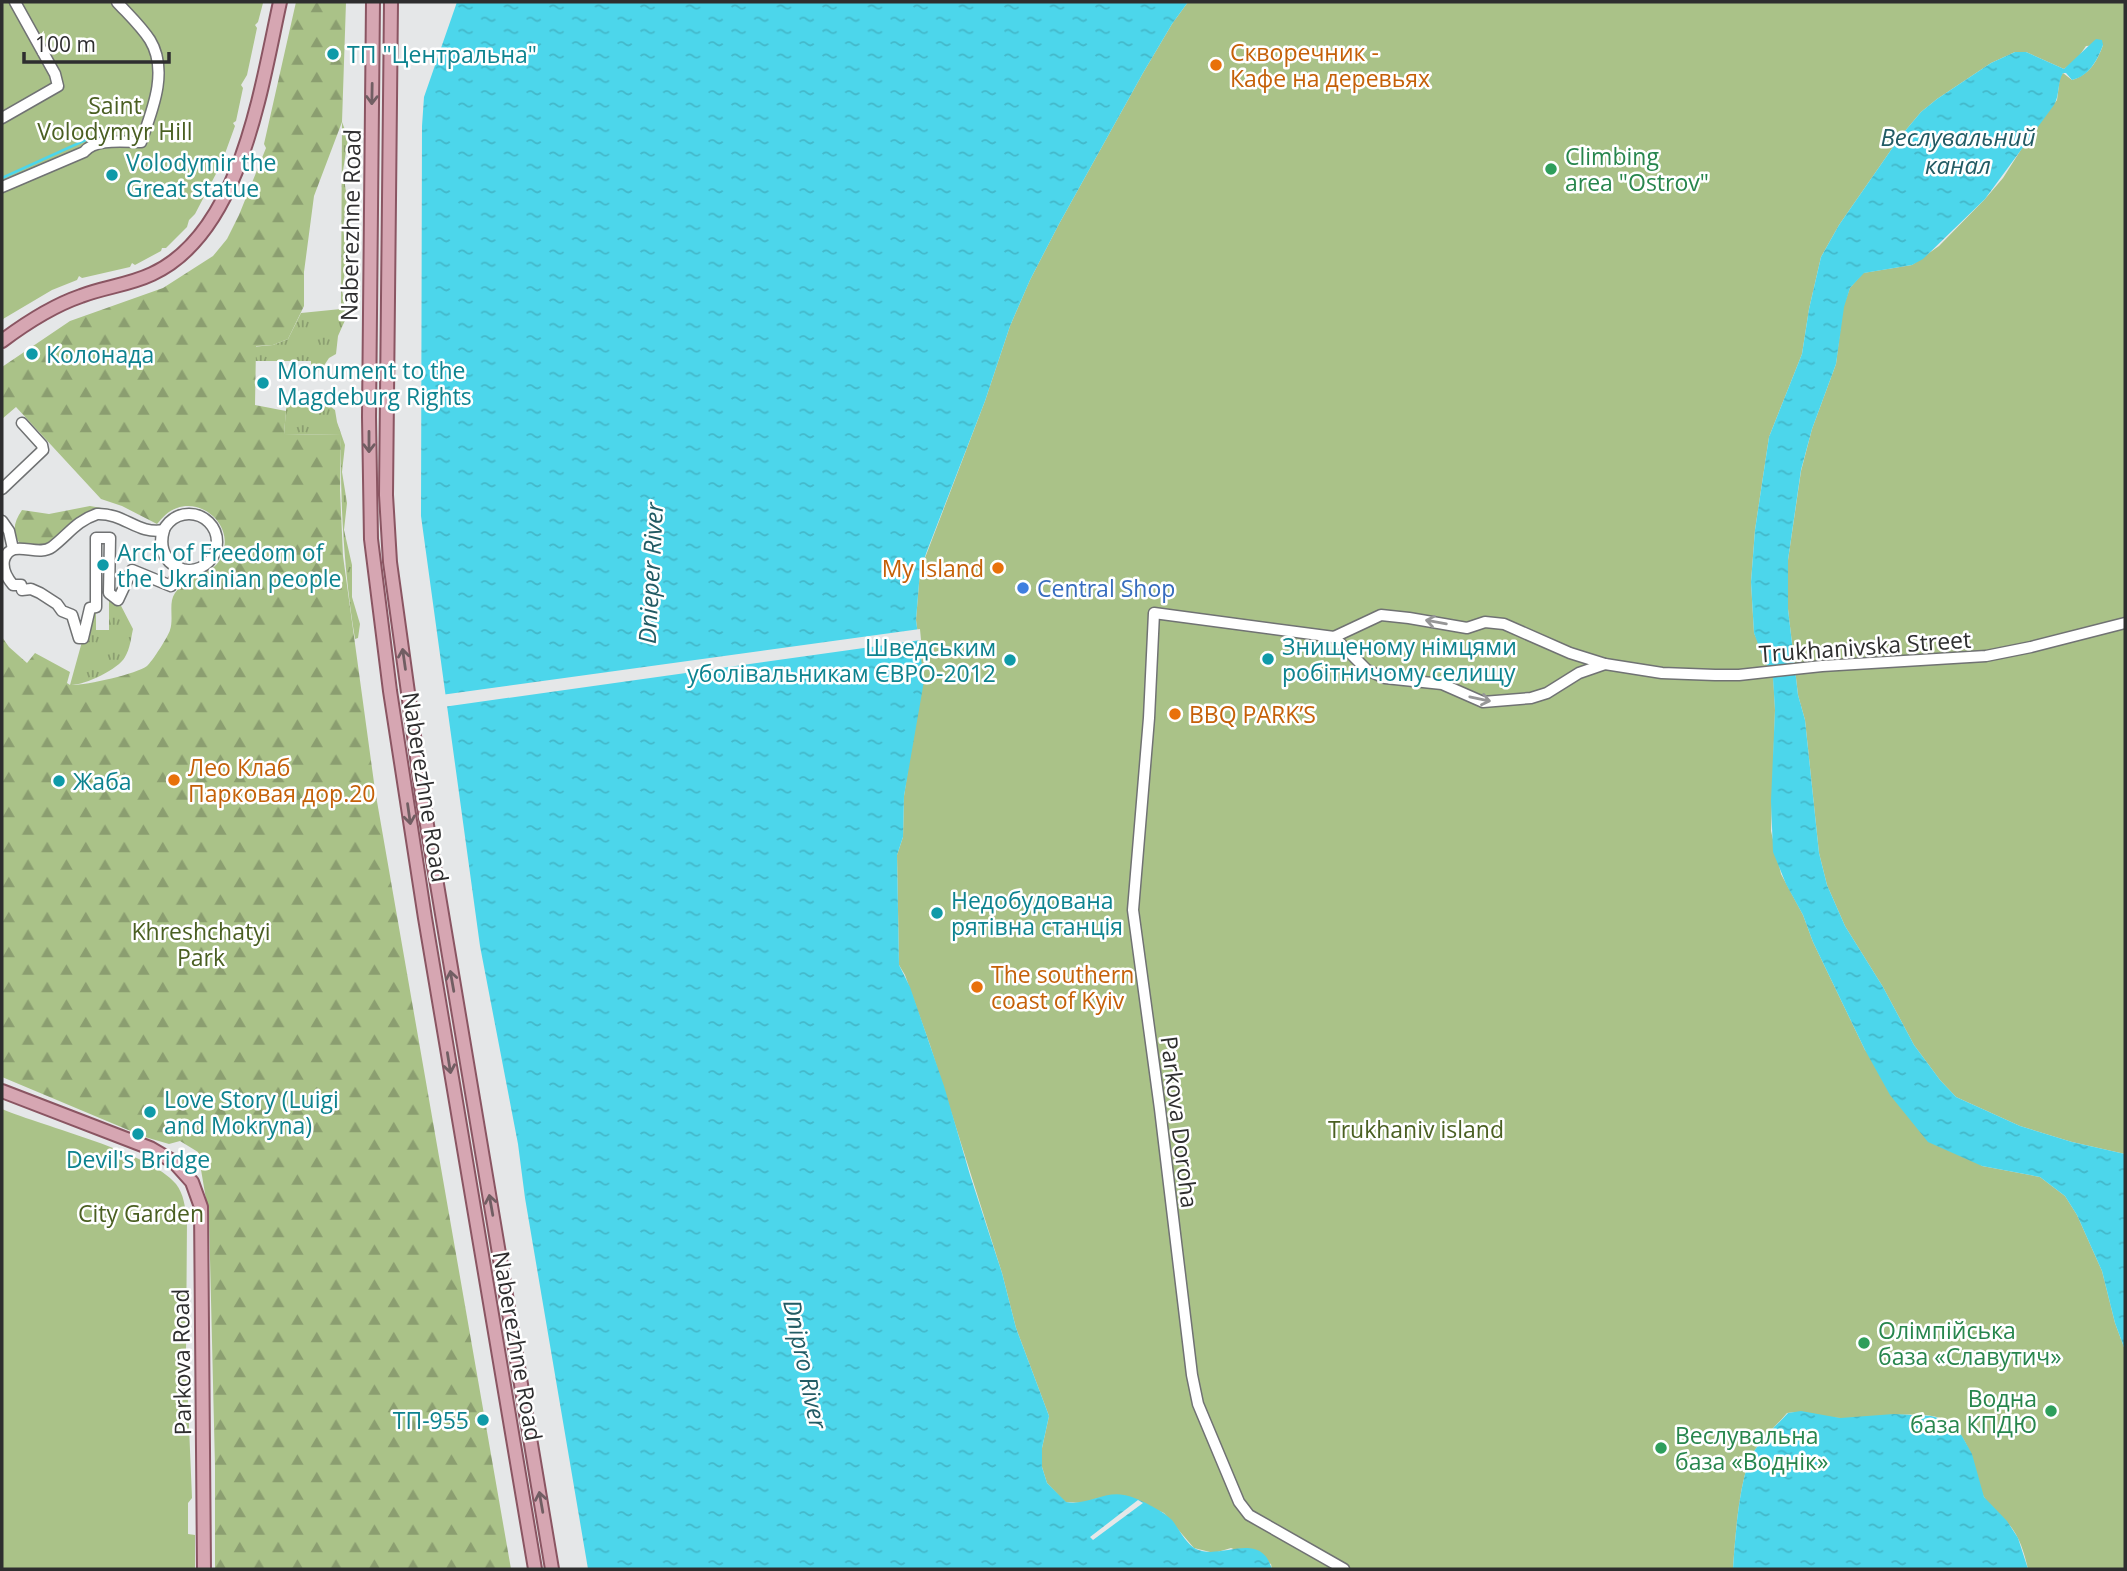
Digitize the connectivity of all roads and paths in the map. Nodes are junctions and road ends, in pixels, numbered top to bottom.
1 (15, 2) edge
2 (117, 2) edge
3 (280, 2) edge
4 (373, 2) edge
5 (391, 2) edge
6 (2, 118) edge
7 (2, 187) edge
8 (2, 341) edge
9 (22, 423) dead end
10 (2, 489) edge
11 (2, 521) edge
12 (164, 530) junction
13 (13, 549) junction
14 (164, 552) junction
15 (2125, 624) edge
16 (1334, 637) junction
17 (1605, 664) junction
18 (2, 1091) edge
19 (204, 1569) edge
20 (536, 1569) edge
21 (552, 1569) edge
22 (1344, 1569) edge

1 - 6 street
2 - 7 street
3 - 8 main road
4 -> 20 main road, Naberezhne Road
21 -> 5 main road, Naberezhne Road
9 - 10 street
11 - 13 street
12 - 13 street
12 - 14 street
12 - 14 street
13 - 14 street
15 - 17 street, Trukhanivska Street
17 -> 16 street, Trukhanivska Street
16 -> 17 street
16 - 22 street, Parkova Doroha
18 - 19 main road, Parkova Road

